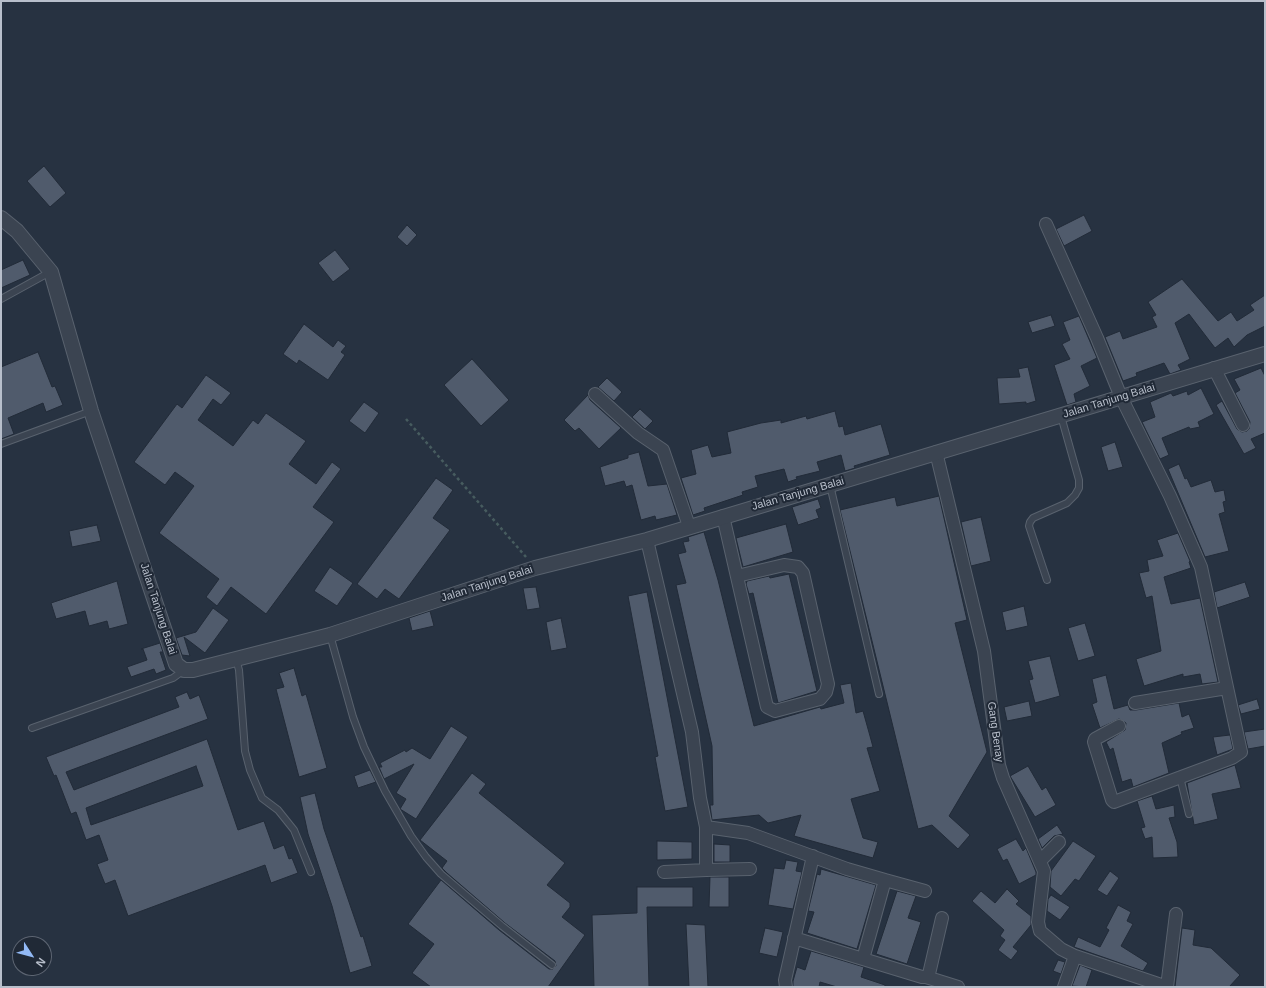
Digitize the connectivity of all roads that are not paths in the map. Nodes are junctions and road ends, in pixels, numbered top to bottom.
1 (1, 218) edge
2 (1046, 224) dead end
3 (51, 272) junction
4 (1, 300) edge
5 (1265, 354) edge
6 (1214, 368) junction
7 (595, 394) dead end
8 (1121, 398) junction
9 (92, 411) junction
10 (1061, 416) junction
11 (1243, 425) dead end
12 (1, 444) edge
13 (936, 452) junction
14 (830, 485) junction
15 (723, 516) junction
16 (689, 526) junction
17 (647, 540) junction
18 (737, 576) junction
19 (1046, 580) dead end
20 (330, 635) junction
21 (236, 660) junction
22 (184, 670) junction
23 (1227, 688) junction
24 (879, 694) dead end
25 (1135, 703) dead end
26 (1119, 726) dead end
27 (32, 728) dead end
28 (1180, 777) junction
29 (1189, 814) dead end
30 (706, 827) junction
31 (1059, 842) dead end
32 (814, 856) junction
33 (1041, 860) junction
34 (750, 869) dead end
35 (706, 870) junction
36 (311, 872) dead end
37 (664, 872) dead end
38 (885, 880) junction
39 (925, 891) dead end
40 (1176, 914) dead end
41 (942, 918) dead end
42 (794, 938) junction
43 (1075, 956) junction
44 (863, 959) junction
45 (552, 965) dead end
46 (926, 977) junction
47 (786, 987) edge
48 (958, 987) edge
49 (1064, 987) edge
50 (1167, 987) edge

1 - 3 street, Jalan Tanjung Balai
2 - 8 street
3 - 4 lane
3 - 9 street, Jalan Tanjung Balai
5 - 6 street, Jalan Tanjung Balai
6 - 8 street, Jalan Tanjung Balai
6 - 11 street
7 - 16 street
8 - 10 street, Jalan Tanjung Balai
8 - 23 street
9 - 12 lane
9 - 22 street, Jalan Tanjung Balai
10 - 13 street, Jalan Tanjung Balai
10 - 19 lane
13 - 14 street, Jalan Tanjung Balai
13 - 33 street, Gang Benay
14 - 15 street, Jalan Tanjung Balai
14 - 24 lane
15 - 16 street, Jalan Tanjung Balai
15 - 18 street
16 - 17 street, Jalan Tanjung Balai
17 - 20 street, Jalan Tanjung Balai
17 - 30 street
18 - 18 street
20 - 21 street, Jalan Tanjung Balai
20 - 45 lane
21 - 22 street, Jalan Tanjung Balai
21 - 36 lane
22 - 27 lane
23 - 25 street
23 - 28 street
26 - 28 street
28 - 29 lane
30 - 32 street
30 - 35 street
31 - 33 street
32 - 38 street
32 - 42 street
33 - 43 street, Gang Benay
34 - 35 street
35 - 37 street
38 - 39 street
38 - 44 street
40 - 50 street
41 - 46 street
42 - 44 street
42 - 47 street
43 - 49 street
43 - 50 street
44 - 46 street
46 - 48 street

